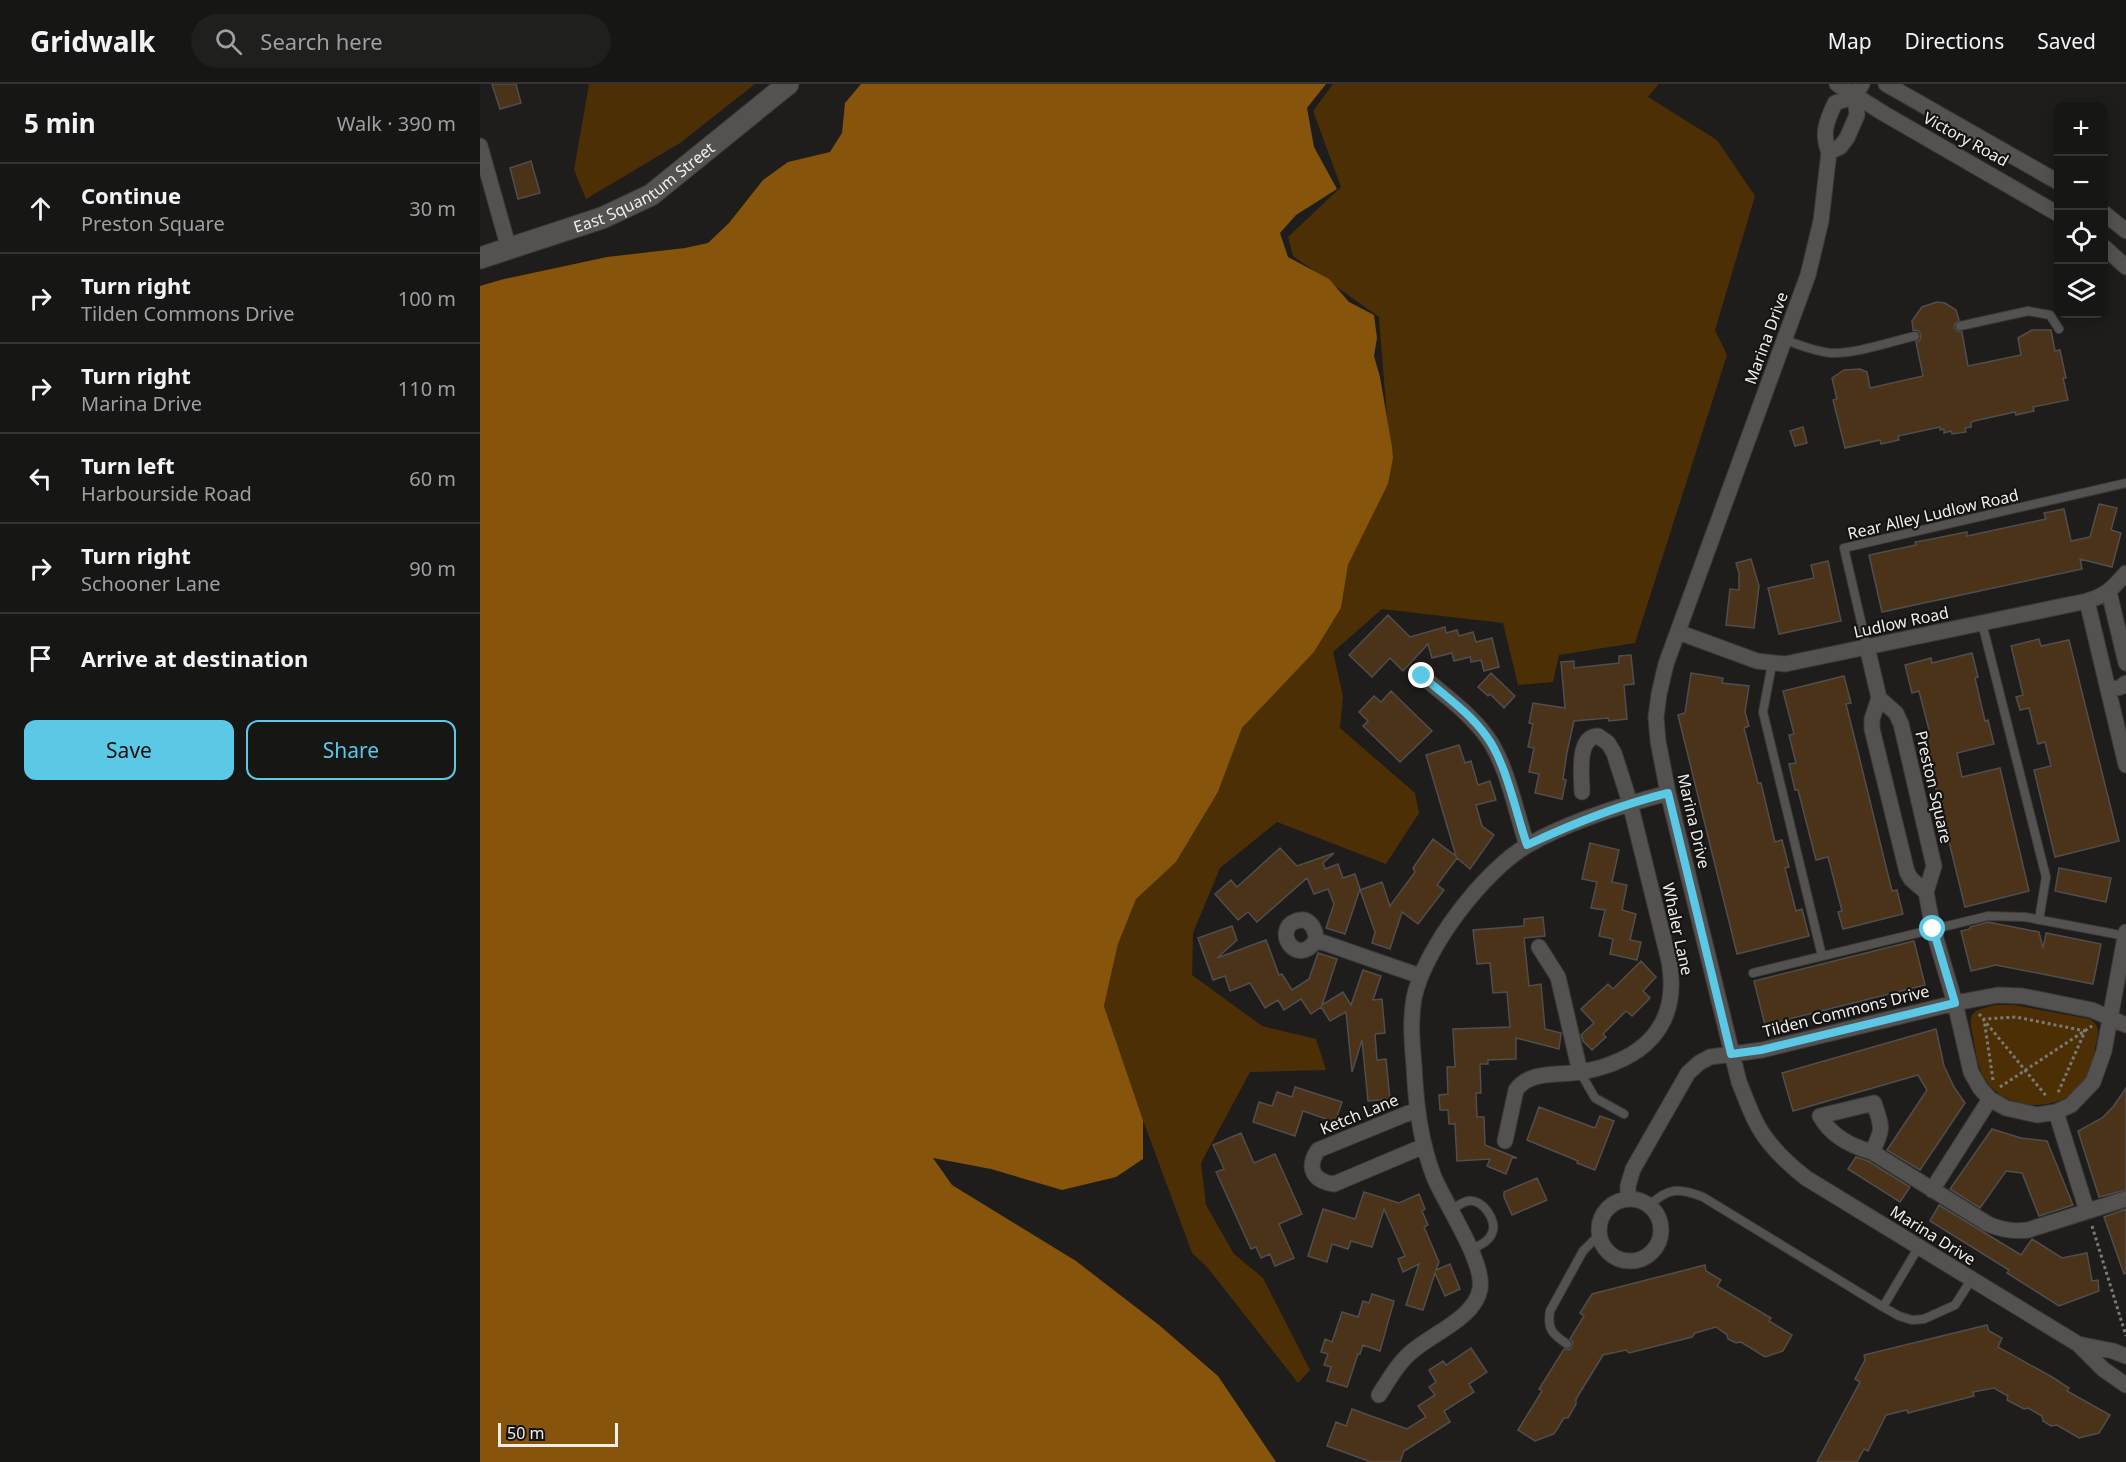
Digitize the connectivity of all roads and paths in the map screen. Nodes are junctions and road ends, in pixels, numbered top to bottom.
1 (788, 84) edge
2 (1838, 84) edge
3 (1886, 84) edge
4 (1859, 90) edge
5 (480, 146) edge
6 (1829, 152) junction
7 (2054, 180) edge
8 (2054, 212) edge
9 (2108, 217) edge
10 (2126, 231) edge
11 (509, 249) junction
12 (2108, 251) edge
13 (480, 258) edge
14 (2126, 267) edge
15 (1960, 326) dead end
16 (2059, 329) dead end
17 (1915, 336) dead end
18 (1785, 340) junction
19 (2126, 483) edge
20 (2126, 573) edge
21 (2109, 592) junction
22 (2087, 601) junction
23 (1982, 623) junction
24 (1678, 632) junction
25 (1867, 647) junction
26 (2126, 663) edge
27 (1772, 664) junction
28 (1422, 676) dead end
29 (2126, 683) edge
30 (2109, 690) junction
31 (1878, 698) junction
32 (2126, 765) edge
33 (1582, 792) dead end
34 (1668, 793) junction
35 (1630, 803) junction
36 (1527, 845) junction
37 (1926, 891) junction
38 (2039, 920) junction
39 (1933, 929) junction
40 (2126, 935) edge
41 (1316, 940) dead end
42 (1539, 946) dead end
43 (1822, 956) junction
44 (1753, 973) dead end
45 (1420, 976) junction
46 (1955, 1003) junction
47 (1976, 1010) dead end
48 (2126, 1014) edge
49 (1983, 1019) junction
50 (2103, 1020) junction
51 (2126, 1024) edge
52 (2085, 1031) junction
53 (1731, 1054) junction
54 (2025, 1070) junction
55 (1580, 1072) junction
56 (1990, 1099) junction
57 (1416, 1110) junction
58 (2056, 1112) junction
59 (1624, 1114) dead end
60 (1505, 1141) dead end
61 (1424, 1146) junction
62 (1872, 1152) dead end
63 (1932, 1190) junction
64 (1628, 1199) junction
65 (2126, 1199) edge
66 (1649, 1206) junction
67 (1451, 1210) junction
68 (2087, 1211) junction
69 (1599, 1235) junction
70 (1918, 1248) junction
71 (1470, 1250) junction
72 (1971, 1280) junction
73 (1883, 1307) junction
74 (2126, 1336) edge
75 (1567, 1344) dead end
76 (2078, 1344) junction
77 (2126, 1356) edge
78 (2126, 1385) edge
79 (1379, 1395) dead end

1 - 11 street, East Squantum Street
2 - 4 street, Victory Road
3 - 7 street, Victory Road
4 - 6 street
4 - 6 street, Marina Drive
4 - 8 street, Victory Road
5 - 11 street
6 - 18 street, Marina Drive
9 - 10 street
11 - 13 street, East Squantum Street
12 - 14 street
15 - 16 lane
17 - 18 lane
18 - 24 street, Marina Drive
19 - 25 lane, Rear Alley Ludlow Road
20 - 21 street, Ludlow Road
21 - 22 street, Ludlow Road
21 - 26 street
22 - 23 street, Ludlow Road
22 - 30 street
23 - 25 street, Ludlow Road
23 - 38 lane
24 - 27 street, Ludlow Road
24 - 34 street, Marina Drive
25 - 27 street, Ludlow Road
25 - 31 street
27 - 43 lane
28 - 36 street
29 - 30 street
30 - 32 street
31 - 37 street
31 - 37 street, Preston Square
33 - 35 street, Whaler Lane
34 - 35 street
34 - 53 street, Marina Drive
35 - 36 street
35 - 55 street, Whaler Lane
36 - 45 street
37 - 39 street, Preston Square
38 - 39 lane
38 - 40 lane
39 - 43 lane
39 - 46 street, Preston Square
40 - 50 street
41 - 45 street
42 - 55 street
43 - 44 lane
45 - 57 street
46 - 50 street, Tilden Commons Drive
46 - 53 street, Tilden Commons Drive
46 - 56 street, Preston Square
47 - 49 path
48 - 50 street, Tilden Commons Drive
49 - 52 path
49 - 54 path
49 - 54 path
50 - 51 street, Tilden Commons Drive
50 - 52 path
50 - 58 street
52 - 54 path
52 - 54 path
53 - 64 street, Tilden Commons Drive
53 - 70 street, Marina Drive
55 - 59 lane
55 - 60 street, Whaler Lane
56 - 58 street
56 - 63 street
57 - 61 street
57 - 61 street, Ketch Lane
58 - 68 street
61 - 67 street
62 - 63 street
63 - 68 street
64 - 66 street
64 - 69 street
65 - 68 street
66 - 69 street
66 - 73 lane
67 - 71 street
67 - 71 lane
68 - 74 path
69 - 75 lane
70 - 72 street, Marina Drive
70 - 73 lane
71 - 79 street
72 - 73 lane
72 - 76 street, Marina Drive
76 - 77 street, Marina Drive
76 - 78 street, Marina Drive

